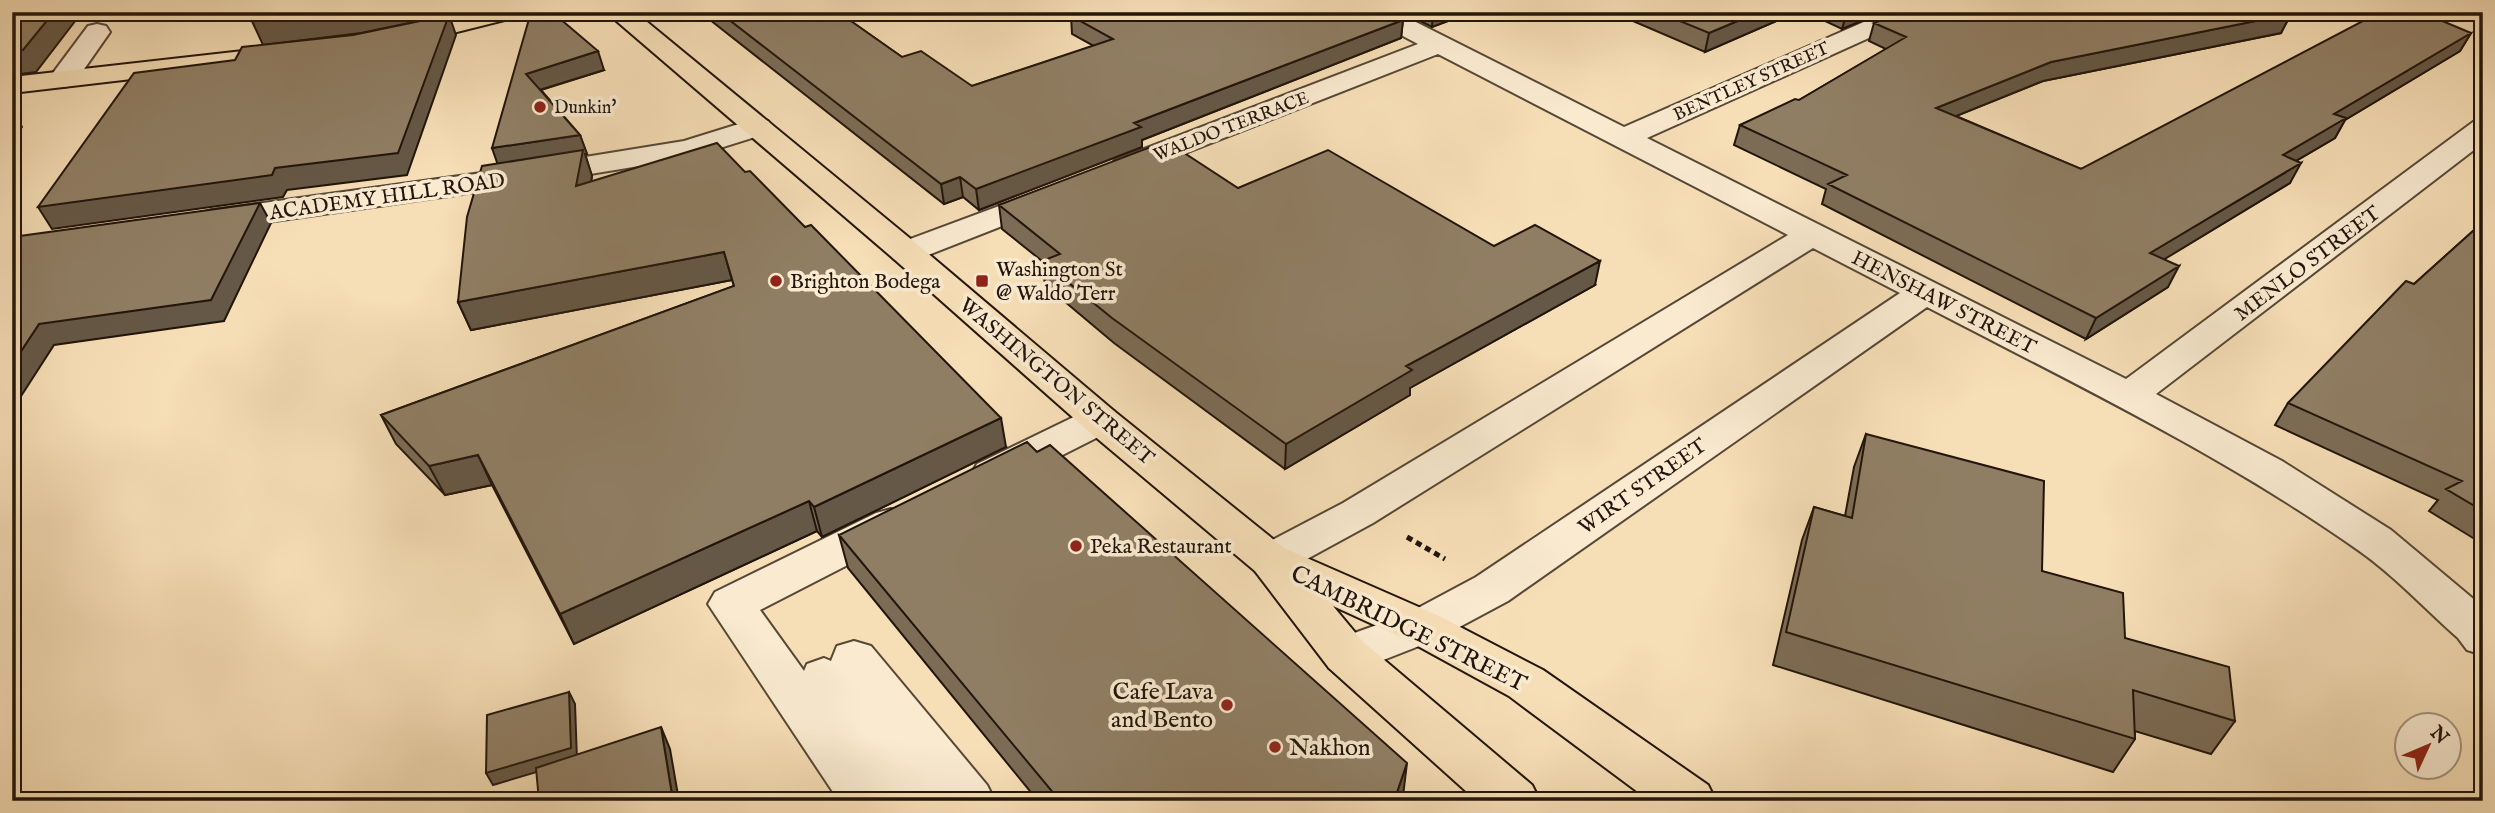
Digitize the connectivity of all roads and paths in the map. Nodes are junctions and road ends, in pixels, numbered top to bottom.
1 (508, 12) edge
2 (619, 12) edge
3 (1376, 12) edge
4 (1919, 12) edge
5 (97, 32) dead end
6 (377, 42) edge
7 (1438, 45) junction
8 (309, 51) edge
9 (63, 79) junction
10 (12, 85) edge
11 (758, 127) junction
12 (2483, 128) edge
13 (1624, 138) junction
14 (177, 225) edge
15 (1813, 234) junction
16 (905, 252) junction
17 (1924, 292) junction
18 (2129, 396) junction
19 (1100, 420) junction
20 (1397, 531) dead end
21 (1270, 560) junction
22 (1450, 562) dead end
23 (1421, 627) junction
24 (2483, 637) edge
25 (1346, 655) junction
26 (868, 801) edge
27 (923, 801) edge
28 (969, 801) edge
29 (1514, 801) edge
30 (1690, 801) edge

1 - 6 main road
2 - 11 main road, WASHINGTON STREET
3 - 7 street, HENSHAW STREET
4 - 13 street, BENTLEY STREET
5 - 9 street
7 - 13 street, HENSHAW STREET
7 - 16 street, WALDO TERRACE
8 - 9 main road
9 - 10 main road
11 - 14 street, ACADEMY HILL ROAD
11 - 16 main road, WASHINGTON STREET
12 - 18 street, MENLO STREET
13 - 15 street, HENSHAW STREET
15 - 17 street, HENSHAW STREET
15 - 21 street
16 - 19 main road, WASHINGTON STREET
17 - 18 street, HENSHAW STREET
17 - 23 street, WIRT STREET
18 - 24 street, HENSHAW STREET
19 - 21 main road, WASHINGTON STREET
19 - 26 street
20 - 22 path
21 - 23 main road, CAMBRIDGE STREET
21 - 25 main road, CAMBRIDGE STREET
23 - 25 street, WIRT STREET
23 - 30 main road, CAMBRIDGE STREET
25 - 29 main road, CAMBRIDGE STREET
27 - 28 street

